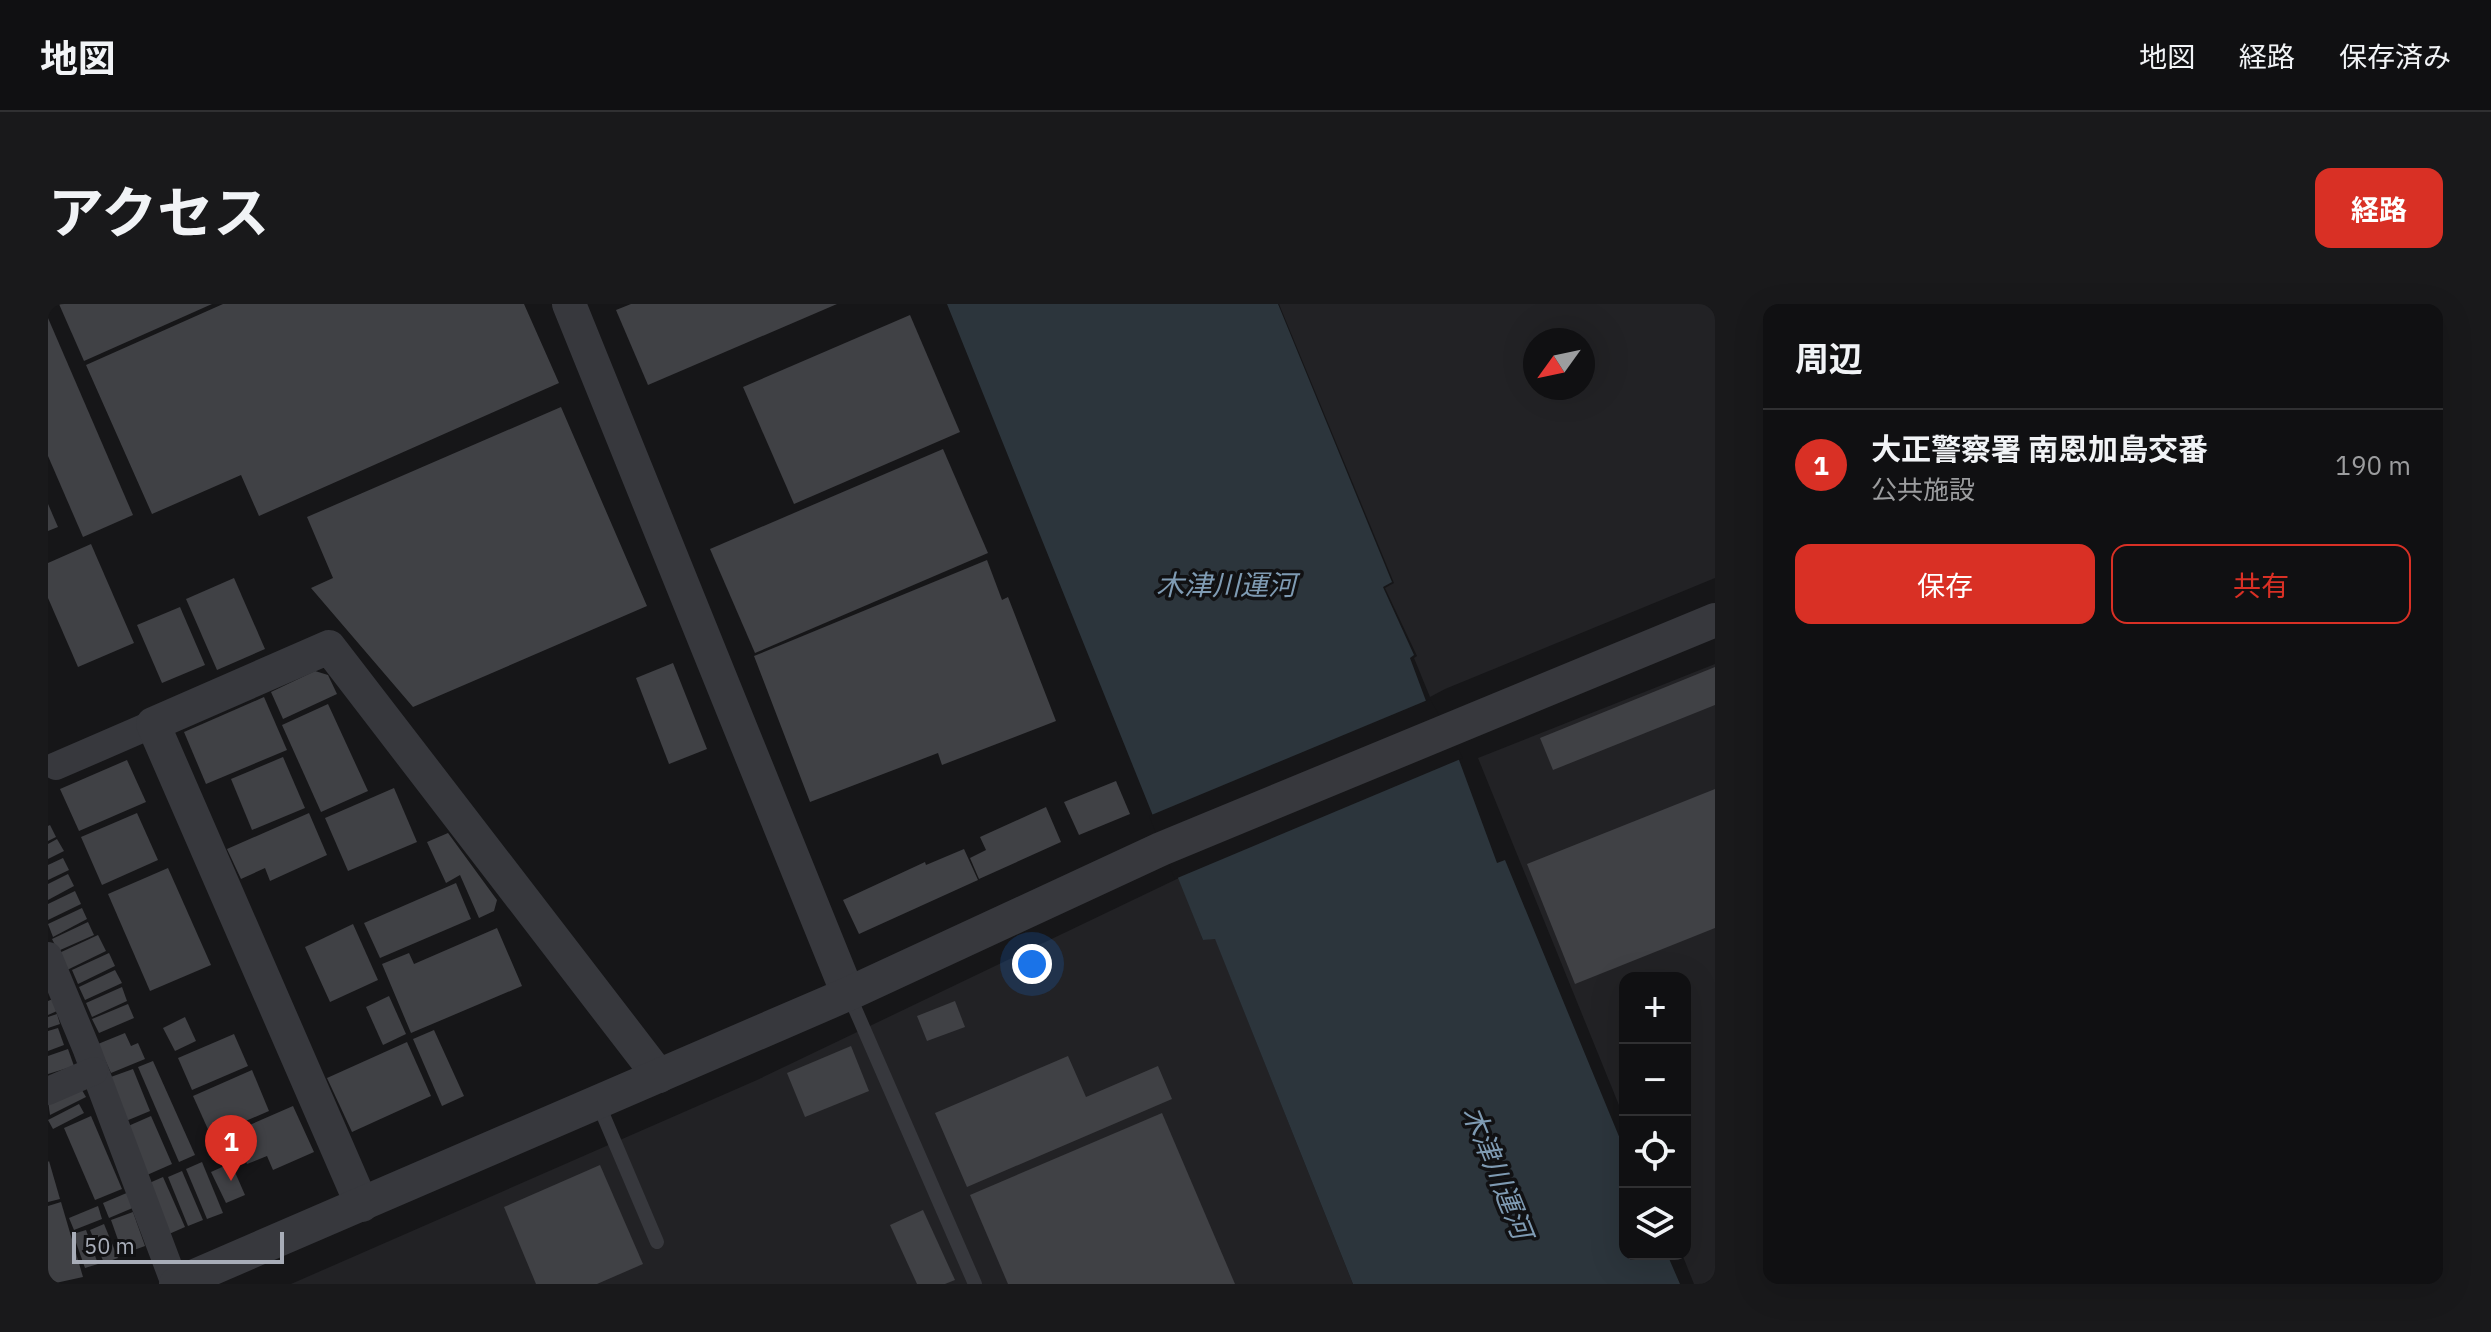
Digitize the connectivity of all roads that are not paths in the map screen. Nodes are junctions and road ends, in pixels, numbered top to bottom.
1 (569, 304) edge
2 (1715, 620) edge
3 (153, 724) junction
4 (56, 766) dead end
5 (48, 956) edge
6 (848, 994) junction
7 (94, 1071) junction
8 (659, 1076) junction
9 (48, 1091) edge
10 (598, 1103) junction
11 (362, 1205) junction
12 (657, 1242) dead end
13 (175, 1284) edge
14 (975, 1284) edge

1 - 6 street
2 - 6 street
3 - 4 street
3 - 8 street
3 - 11 street
5 - 7 street
6 - 8 street
6 - 14 lane
7 - 9 street
7 - 13 street
8 - 10 street
10 - 11 street
10 - 12 lane
11 - 13 street

